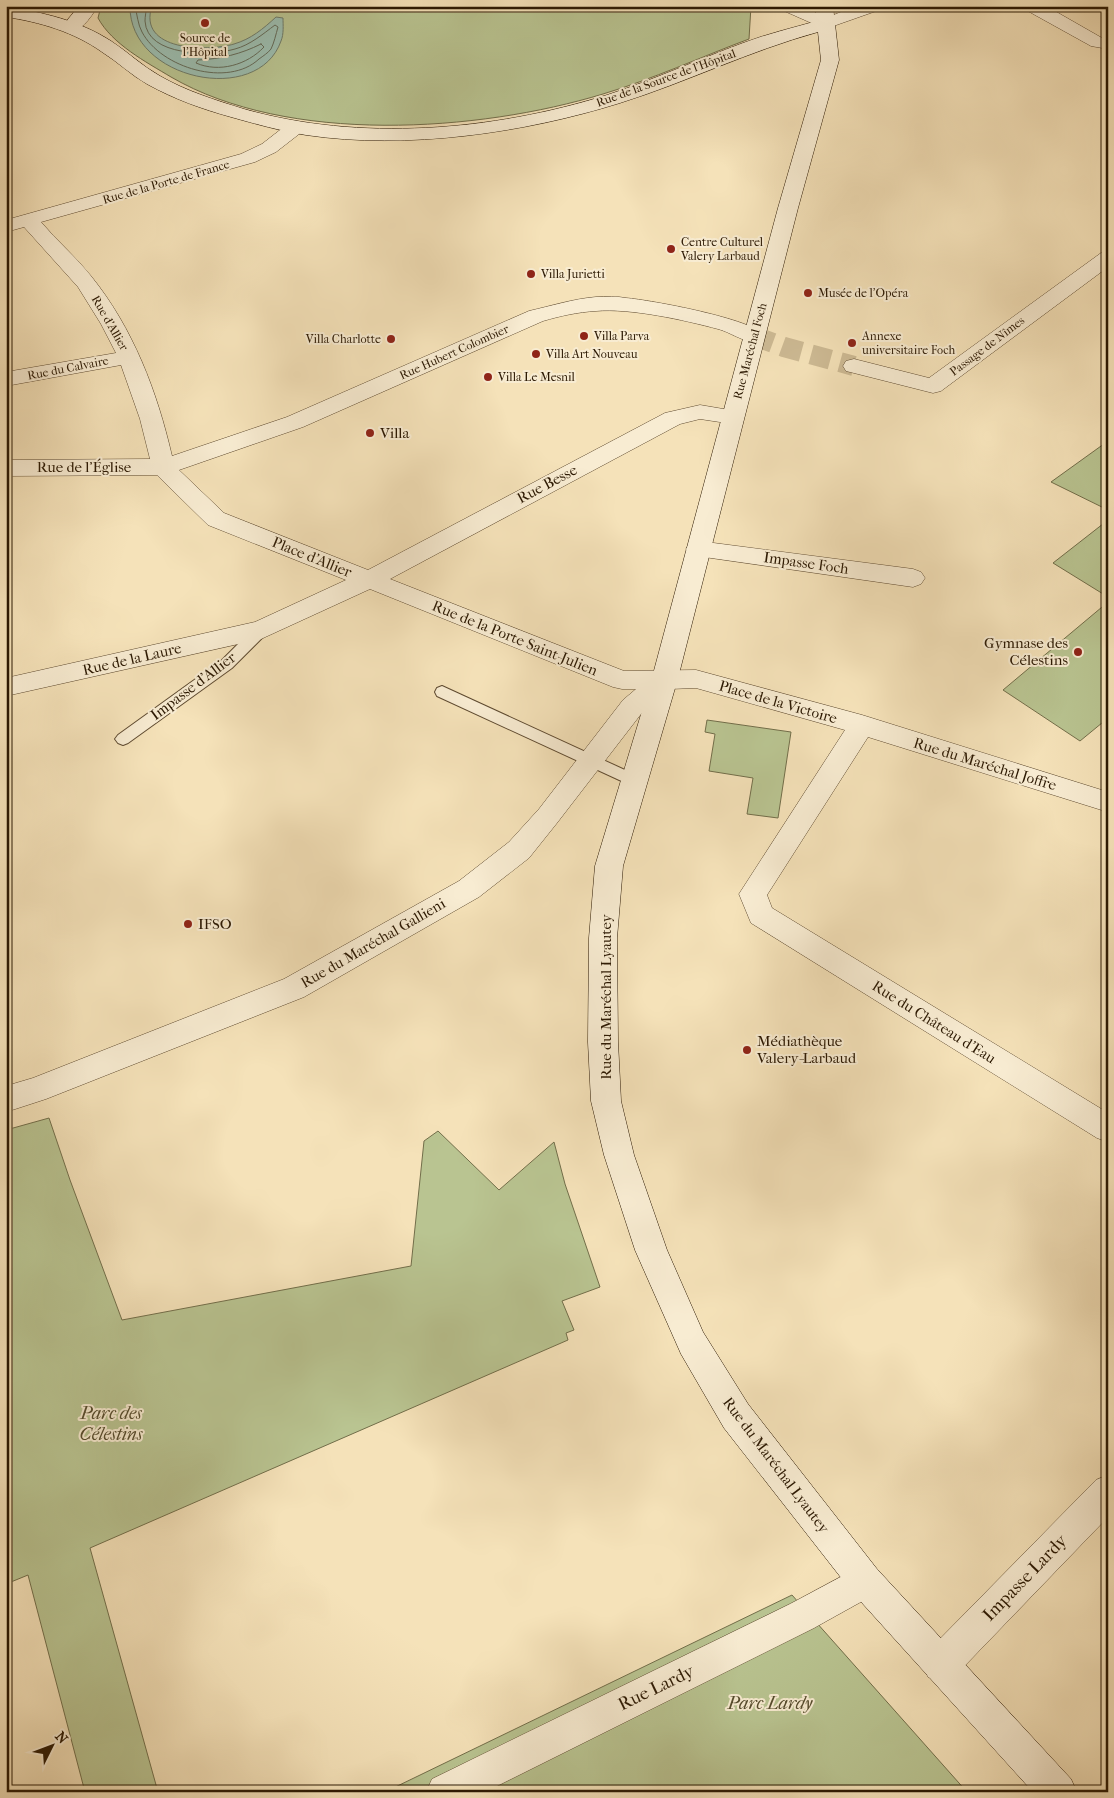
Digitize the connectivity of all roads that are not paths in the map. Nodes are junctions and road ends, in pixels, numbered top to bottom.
1 (89, 6) edge
2 (788, 6) edge
3 (873, 6) edge
4 (1032, 6) edge
5 (6, 12) edge
6 (824, 15) edge
7 (71, 27) junction
8 (1104, 46) edge
9 (296, 127) junction
10 (28, 220) junction
11 (6, 226) edge
12 (1108, 257) edge
13 (754, 336) junction
14 (130, 356) junction
15 (854, 366) tunnel mouth
16 (6, 380) edge
17 (733, 417) junction
18 (163, 466) junction
19 (6, 468) edge
20 (698, 549) junction
21 (913, 578) dead end
22 (368, 580) junction
23 (261, 630) junction
24 (665, 678) junction
25 (8, 689) edge
26 (442, 692) dead end
27 (862, 725) junction
28 (123, 739) dead end
29 (591, 760) junction
30 (634, 780) junction
31 (1108, 802) edge
32 (760, 916) joint
33 (6, 1099) edge
34 (1108, 1129) edge
35 (1108, 1492) edge
36 (865, 1580) junction
37 (941, 1664) junction
38 (445, 1792) edge
39 (1058, 1792) edge

1 - 7 street
2 - 6 street
3 - 6 street, Rue de la Source de l'Hôpital
4 - 8 street
5 - 7 street, Rue de la Source de l'Hôpital
6 - 9 street, Rue de la Source de l'Hôpital
6 - 13 street, Rue Maréchal Foch
7 - 9 street, Rue de la Source de l'Hôpital
9 - 10 street, Rue de la Porte de France
10 - 11 street
10 - 14 street, Rue d'Allier
12 - 15 street, Passage de Nîmes
13 - 17 street, Rue Maréchal Foch
13 - 18 street, Rue Hubert Colombier
14 - 16 street, Rue du Calvaire
14 - 18 street, Rue d'Allier
17 - 20 street, Rue Maréchal Foch
17 - 22 street, Rue Besse
18 - 19 street, Rue de l'Église
18 - 22 street, Place d'Allier
20 - 21 street, Impasse Foch
20 - 24 street, Rue Maréchal Foch
22 - 23 street, Place d'Allier
22 - 24 street, Rue de la Porte Saint-Julien
23 - 25 street, Rue de la Laure
23 - 28 lane, Impasse d'Allier
24 - 27 street, Place de la Victoire
24 - 29 street, Rue du Maréchal Gallieni
24 - 30 street
26 - 29 lane
27 - 31 street, Rue du Maréchal Joffre
27 - 32 street, Place de la Victoire
29 - 30 lane
29 - 33 street, Rue du Maréchal Gallieni
30 - 36 street, Rue du Maréchal Lyautey
32 - 34 street, Rue du Château d'Eau
35 - 37 street, Impasse Lardy
36 - 37 street, Rue du Maréchal Lyautey
36 - 38 street, Rue Lardy
37 - 39 street, Rue du Maréchal Lyautey

